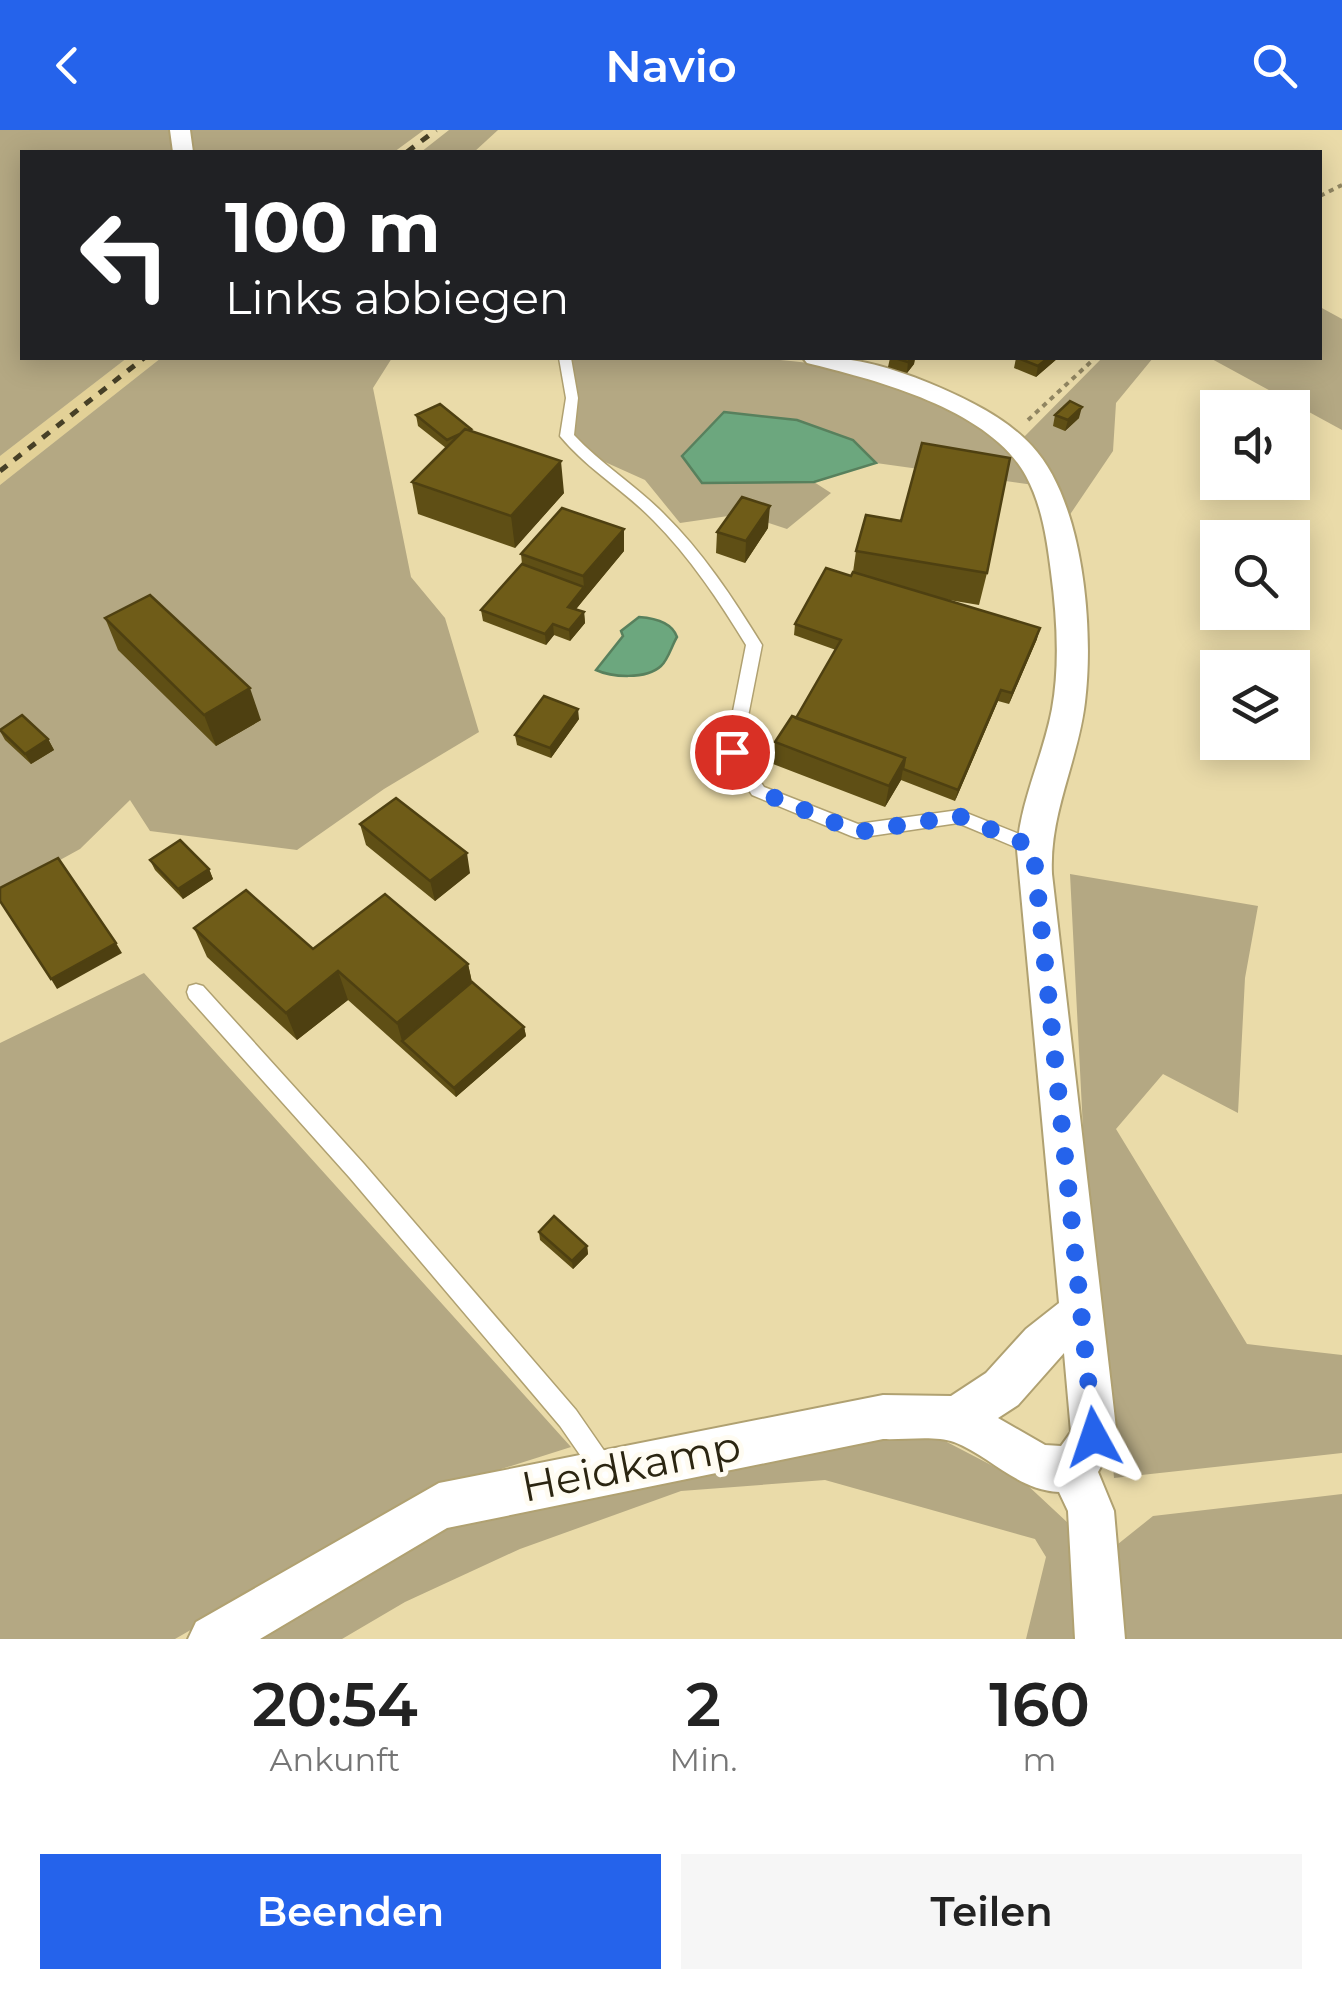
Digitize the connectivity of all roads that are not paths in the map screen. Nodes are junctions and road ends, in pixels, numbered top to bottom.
1 (566, 360) edge
2 (824, 360) edge
3 (1033, 847) junction
4 (196, 992) dead end
5 (1082, 1312) junction
6 (957, 1420) junction
7 (1072, 1469) junction
8 (604, 1470) junction
9 (213, 1639) edge
10 (1100, 1639) edge

1 - 3 lane
2 - 3 street
3 - 5 street
4 - 8 lane
5 - 6 street
5 - 7 street
6 - 7 street, Heidkamp
6 - 8 street, Heidkamp
7 - 10 street
8 - 9 street, Heidkamp

